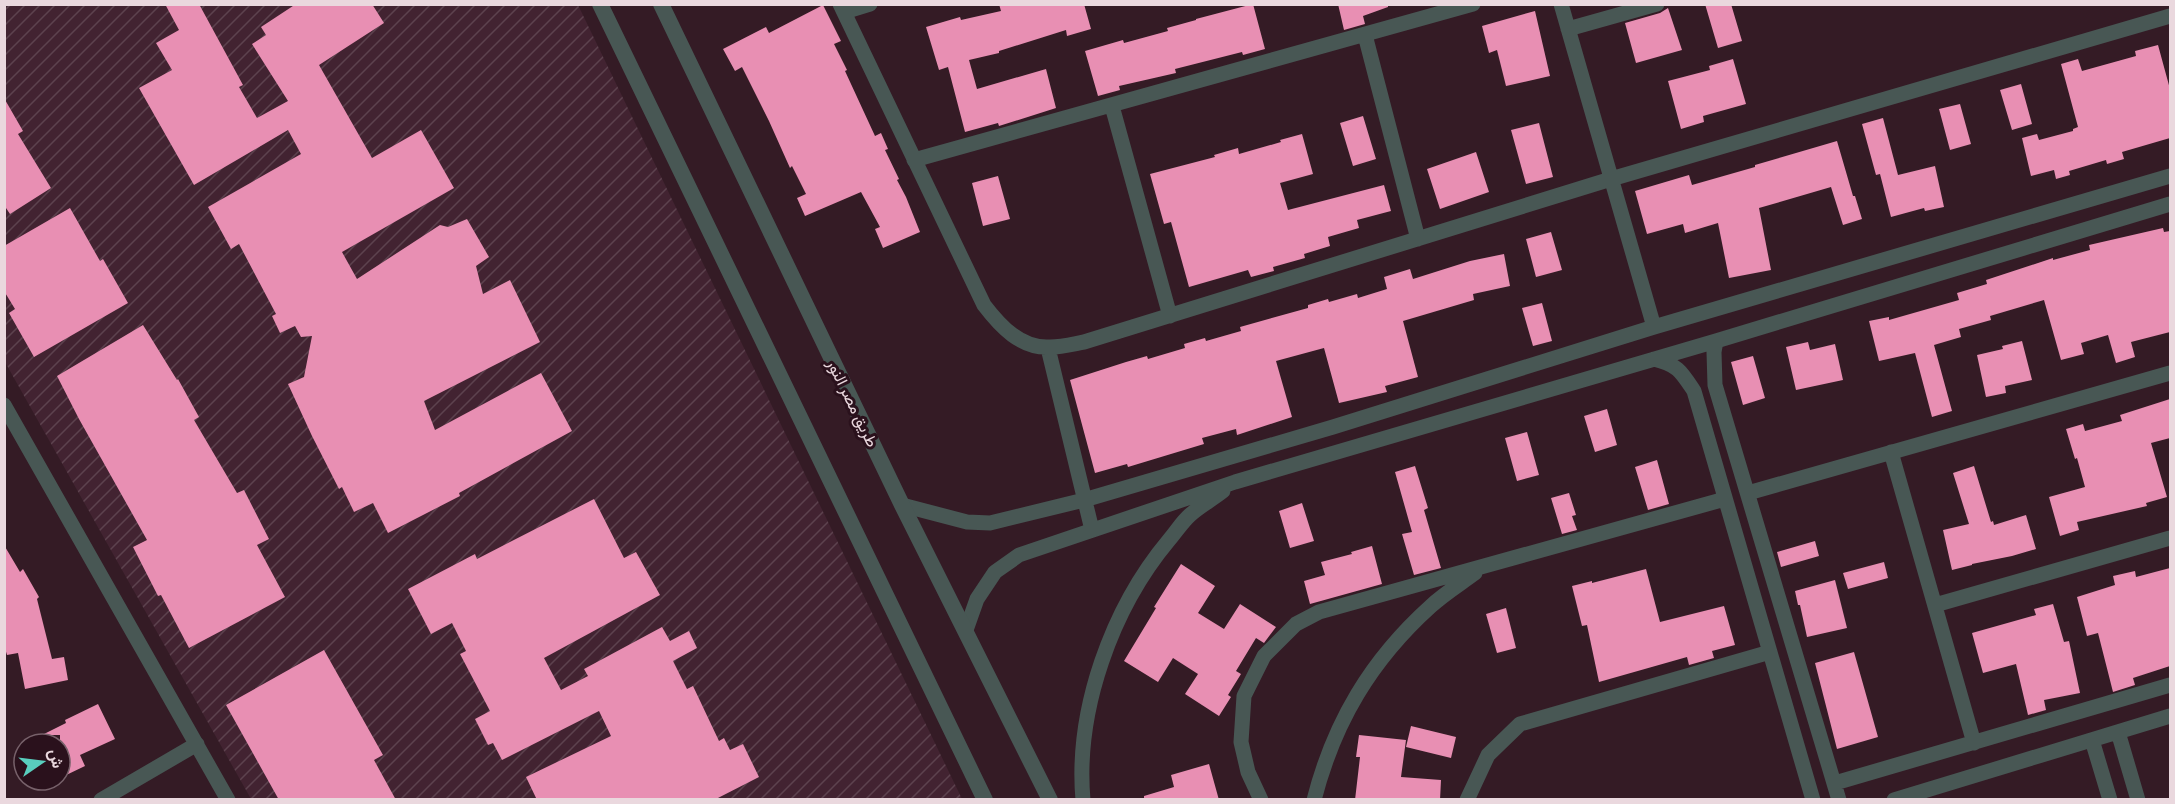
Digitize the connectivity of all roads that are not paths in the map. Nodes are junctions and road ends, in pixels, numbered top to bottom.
1 (600, 4) edge
2 (661, 4) edge
3 (870, 4) edge
4 (1473, 4) edge
5 (1561, 4) edge
6 (1657, 4) edge
7 (842, 8) edge
8 (2170, 16) edge
9 (1568, 29) junction
10 (1365, 34) junction
11 (1112, 106) junction
12 (914, 160) junction
13 (2170, 176) edge
14 (1611, 179) junction
15 (2170, 204) edge
16 (2025, 218) junction
17 (1418, 238) junction
18 (2034, 244) junction
19 (1170, 316) junction
20 (1654, 327) junction
21 (1716, 341) junction
22 (1048, 348) junction
23 (1654, 359) junction
24 (2170, 373) edge
25 (4, 405) edge
26 (1376, 413) junction
27 (1384, 438) junction
28 (1891, 452) junction
29 (1235, 482) junction
30 (1748, 493) junction
31 (1725, 499) junction
32 (1084, 500) junction
33 (902, 505) junction
34 (1092, 530) junction
35 (2170, 538) edge
36 (1482, 567) junction
37 (1935, 605) junction
38 (966, 630) junction
39 (1770, 652) junction
40 (2170, 685) edge
41 (2170, 716) edge
42 (2118, 732) junction
43 (2092, 740) junction
44 (1974, 743) junction
45 (196, 744) junction
46 (1835, 783) junction
47 (101, 800) edge
48 (228, 800) edge
49 (985, 800) edge
50 (1050, 800) edge
51 (1083, 800) edge
52 (1261, 800) edge
53 (1314, 800) edge
54 (1467, 800) edge
55 (1813, 800) edge
56 (1839, 800) edge
57 (1894, 800) edge
58 (2110, 800) edge
59 (2138, 800) edge

1 - 49 street
2 - 33 street, طريق مصر النور
3 - 7 street
4 - 10 street
5 - 9 street
6 - 9 street
7 - 12 street
8 - 14 street
9 - 14 street
10 - 11 street
10 - 17 street
11 - 12 street
11 - 19 street
12 - 22 street
13 - 16 street
14 - 17 street
14 - 20 street
15 - 18 street
16 - 18 street
16 - 20 street
17 - 19 street
18 - 21 street
19 - 22 street
20 - 26 street
21 - 23 street
21 - 30 street
22 - 32 street
23 - 27 street
23 - 31 street
24 - 28 street
25 - 45 street
26 - 27 street
26 - 32 street
27 - 29 street
28 - 30 street
28 - 37 street
29 - 34 street
29 - 51 street
30 - 46 street
31 - 36 street
31 - 39 street
32 - 33 street
32 - 34 street
33 - 38 street, طريق مصر النور
34 - 38 street
35 - 37 street
36 - 52 street
36 - 53 street
37 - 44 street
38 - 50 street, طريق مصر النور
39 - 54 street
39 - 55 street
40 - 44 street
41 - 42 street
42 - 43 street
42 - 59 street
43 - 57 street
43 - 58 street
44 - 46 street
45 - 47 street
45 - 48 street
46 - 56 street

